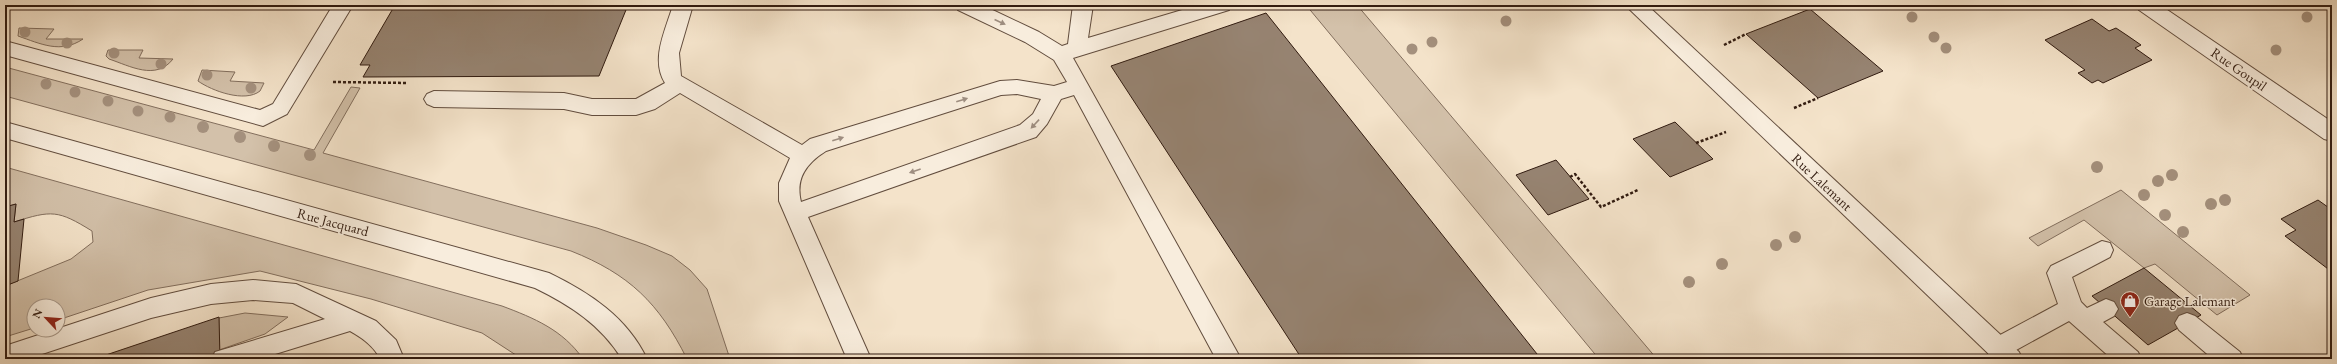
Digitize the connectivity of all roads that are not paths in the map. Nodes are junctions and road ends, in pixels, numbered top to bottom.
1 (344, 5) edge
2 (683, 5) edge
3 (965, 5) edge
4 (1083, 5) edge
5 (1222, 5) edge
6 (1635, 5) edge
7 (2146, 5) edge
8 (5, 48) edge
9 (1069, 52) junction
10 (679, 84) junction
11 (1079, 86) junction
12 (1054, 94) junction
13 (434, 99) road end
14 (5, 130) edge
15 (2332, 133) edge
16 (803, 155) junction
17 (795, 213) junction
18 (2102, 250) dead end
19 (2106, 309) dead end
20 (2078, 314) junction
21 (351, 320) junction
22 (2187, 323) dead end
23 (2004, 354) edge
24 (5, 356) edge
25 (224, 359) edge
26 (392, 359) edge
27 (635, 359) edge
28 (859, 359) edge
29 (1229, 359) edge
30 (2129, 359) edge
31 (2231, 359) edge

1 - 8 street
2 - 10 street
3 -> 9 street
4 - 9 street
5 - 9 street
6 - 23 street, Rue Lalemant
7 - 15 street, Rue Goupil
9 - 11 street
10 - 13 street
10 - 16 street
11 - 12 street
11 - 29 street
16 -> 12 street
12 -> 17 street
14 - 27 street, Rue Jacquard
16 - 17 street
17 - 28 street
18 - 20 street
19 - 20 street
20 - 23 street
20 - 30 street
21 - 24 street
21 - 25 street
21 - 26 street
22 - 31 street

